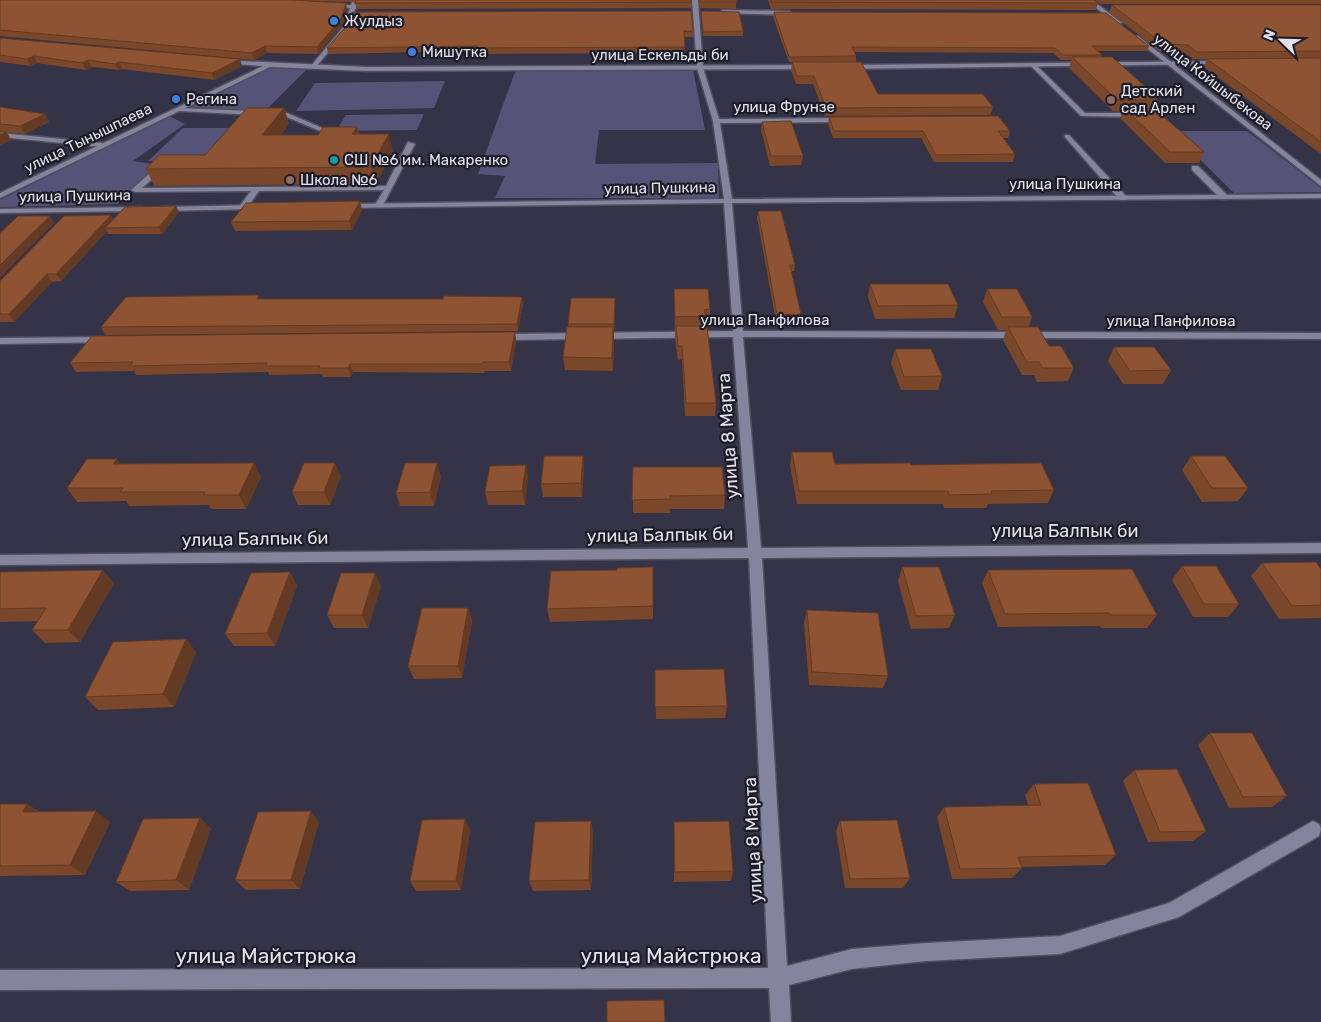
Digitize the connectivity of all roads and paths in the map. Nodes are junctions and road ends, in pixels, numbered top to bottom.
1 (355, 0) edge
2 (696, 0) edge
3 (1089, 0) edge
4 (324, 5) edge
5 (352, 10) junction
6 (686, 12) edge
7 (695, 12) junction
8 (705, 12) edge
9 (715, 12) edge
10 (362, 13) edge
11 (793, 13) edge
12 (221, 61) edge
13 (1230, 63) edge
14 (1171, 64) junction
15 (269, 65) junction
16 (1033, 65) junction
17 (313, 67) junction
18 (818, 67) edge
19 (837, 67) edge
20 (700, 68) junction
21 (179, 109) junction
22 (256, 113) junction
23 (1150, 115) edge
24 (249, 120) edge
25 (854, 120) edge
26 (716, 121) junction
27 (0, 135) edge
28 (1067, 136) dead end
29 (345, 139) edge
30 (411, 144) dead end
31 (103, 145) junction
32 (168, 167) edge
33 (1195, 168) dead end
34 (1321, 184) edge
35 (389, 188) junction
36 (257, 189) junction
37 (0, 196) edge
38 (1321, 196) edge
39 (1224, 197) junction
40 (1123, 198) junction
41 (728, 200) junction
42 (340, 206) edge
43 (379, 206) junction
44 (243, 207) junction
45 (272, 207) edge
46 (144, 209) edge
47 (154, 209) edge
48 (74, 210) junction
49 (0, 211) edge
50 (68, 217) edge
51 (739, 334) junction
52 (1321, 336) edge
53 (489, 337) edge
54 (120, 340) edge
55 (0, 341) edge
56 (1321, 548) edge
57 (755, 553) junction
58 (0, 560) edge
59 (1313, 830) dead end
60 (779, 978) junction
61 (0, 980) edge
62 (781, 1022) edge

1 - 5 street
2 - 7 street, улица 8 Марта
3 - 14 street, улица Койшыбекова
4 - 5 street
5 - 10 street
5 - 17 street
6 - 7 street
7 - 8 street
7 - 20 street, улица 8 Марта
9 - 11 street
12 - 15 street, улица Ескельды би
13 - 14 street
14 - 16 street
14 - 34 street, улица Койшыбекова
15 - 17 street, улица Ескельды би
15 - 21 street, улица Тынышпаева
16 - 19 street
16 - 23 street
17 - 20 street, улица Ескельды би
18 - 20 street, улица Ескельды би
20 - 26 street, улица 8 Марта
21 - 22 street
21 - 31 street, улица Тынышпаева
22 - 24 street
22 - 29 street
25 - 26 street, улица Фрунзе
26 - 41 street, улица 8 Марта
27 - 31 street
28 - 40 street
30 - 35 street
31 - 37 street, улица Тынышпаева
32 - 36 street
33 - 39 street
35 - 36 street
35 - 43 street
36 - 44 street
38 - 39 street, улица Пушкина
39 - 40 street, улица Пушкина
40 - 41 street, улица Пушкина
41 - 43 street, улица Пушкина
41 - 51 street, улица 8 Марта
42 - 43 street, улица Пушкина
44 - 45 street, улица Пушкина
44 - 47 street, улица Пушкина
46 - 48 street, улица Пушкина
48 - 49 street, улица Пушкина
48 - 50 street
51 - 52 street, улица Панфилова
51 - 53 street, улица Панфилова
51 - 57 street, улица 8 Марта
54 - 55 street
56 - 57 street, улица Балпык би
57 - 58 street, улица Балпык би
57 - 60 street, улица 8 Марта
59 - 60 street, улица Майстрюка
60 - 61 street, улица Майстрюка
60 - 62 street, улица 8 Марта

